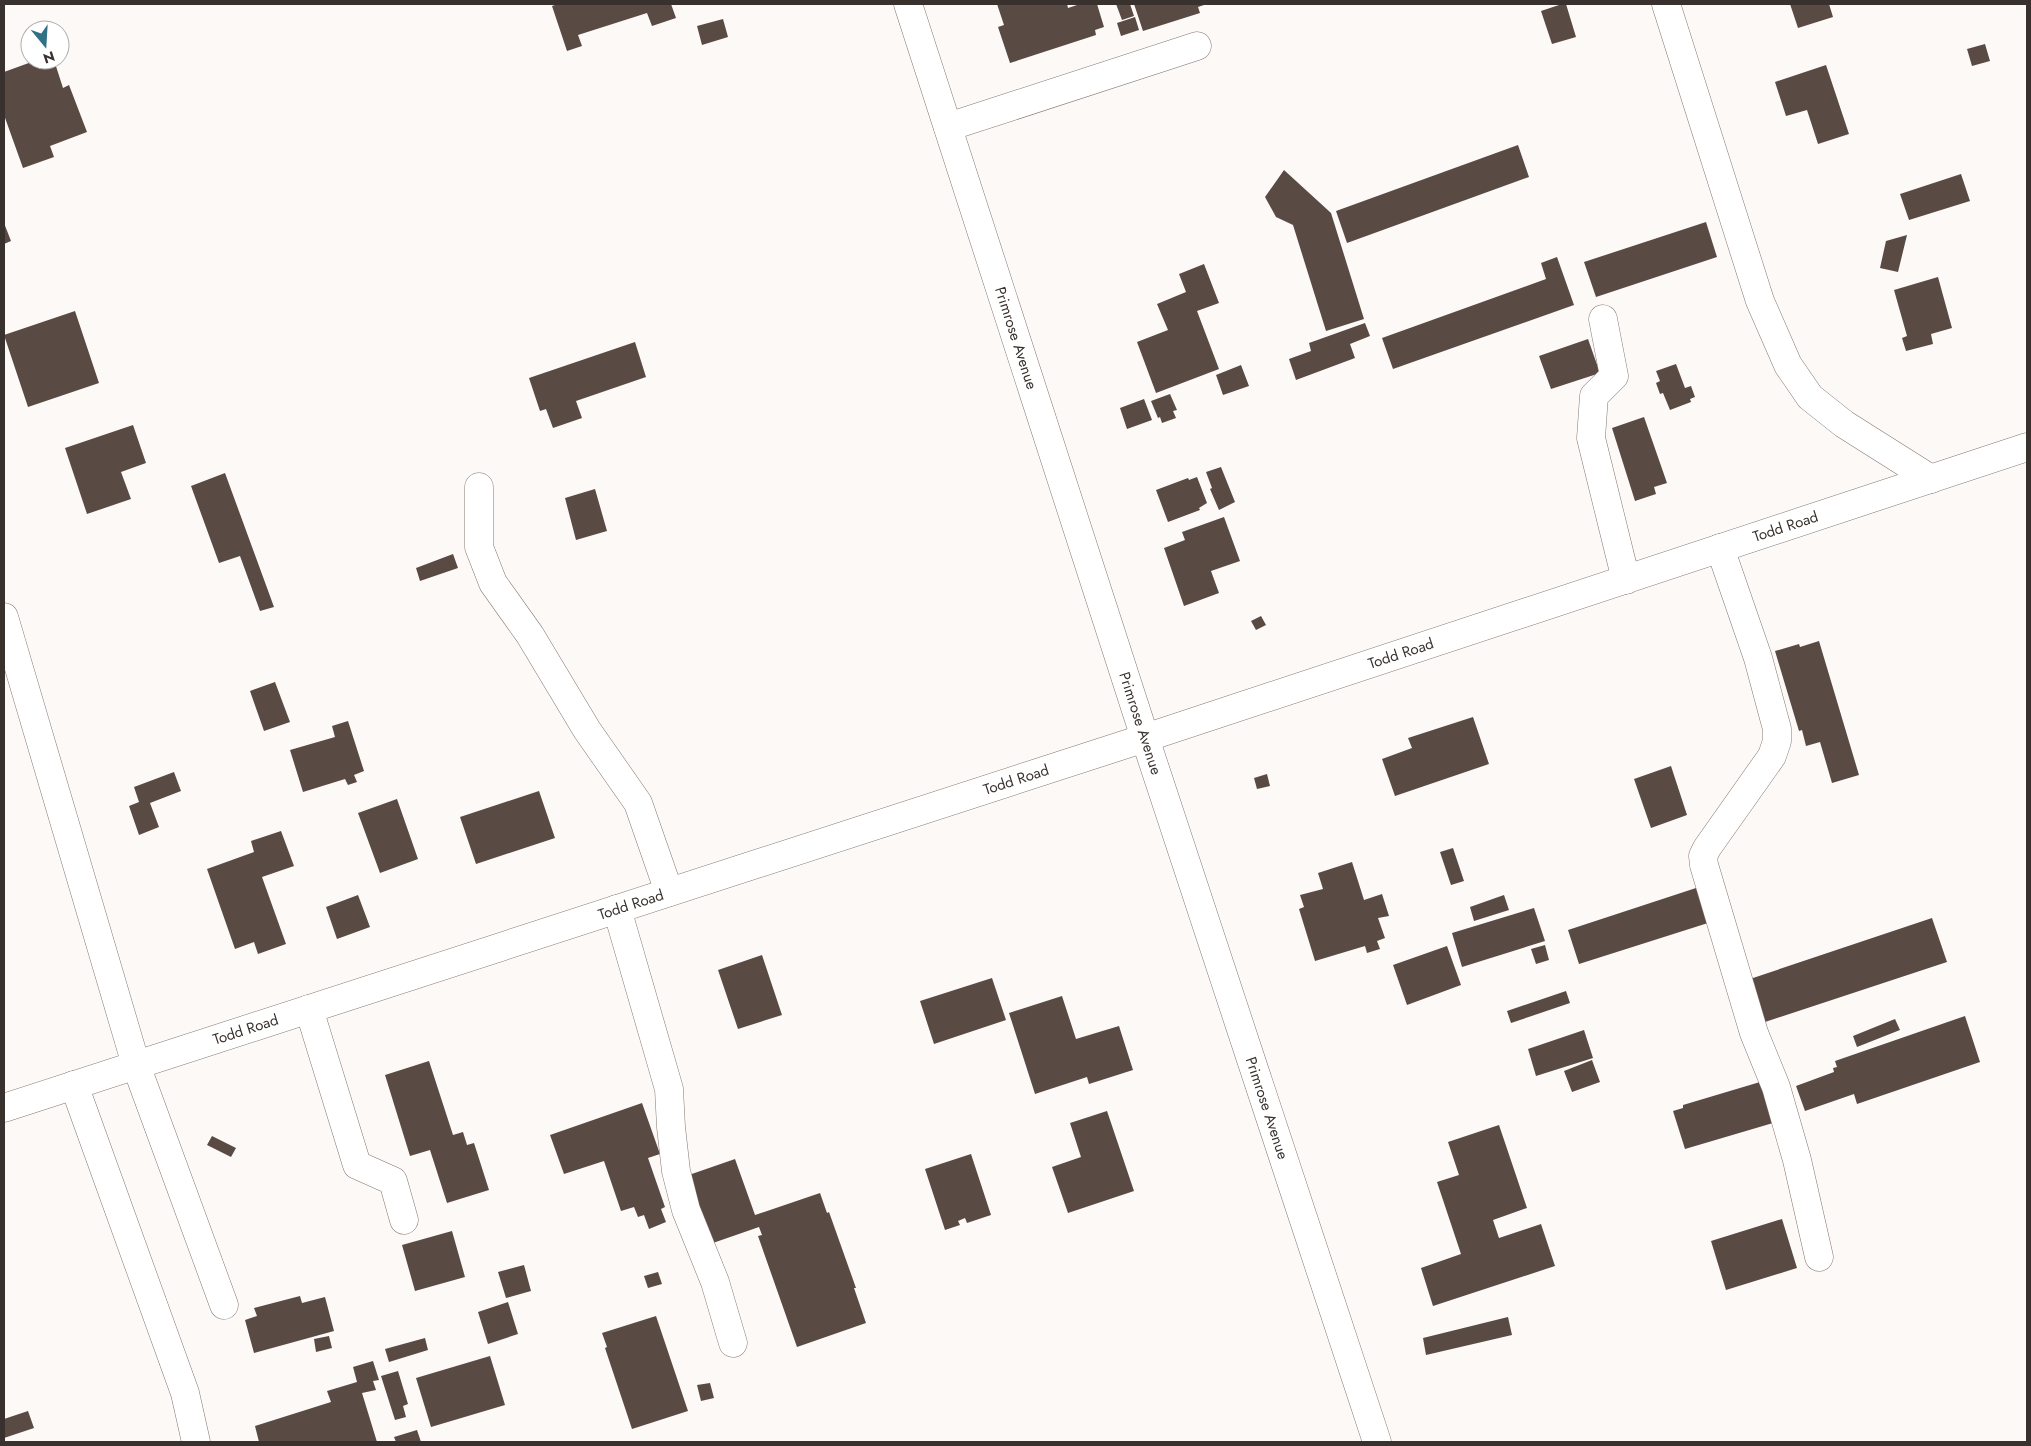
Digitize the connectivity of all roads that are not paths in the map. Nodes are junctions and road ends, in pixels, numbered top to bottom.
1 (908, 4) edge
2 (1666, 4) edge
3 (1197, 46) dead end
4 (948, 127) junction
5 (1603, 319) dead end
6 (2027, 447) edge
7 (1931, 479) junction
8 (479, 487) dead end
9 (1720, 548) junction
10 (1626, 580) junction
11 (4, 617) edge
12 (1145, 738) junction
13 (669, 892) junction
14 (617, 909) junction
15 (309, 1009) junction
16 (136, 1065) junction
17 (74, 1085) junction
18 (4, 1108) edge
19 (404, 1220) dead end
20 (1819, 1257) dead end
21 (224, 1305) dead end
22 (733, 1343) dead end
23 (196, 1442) edge
24 (1378, 1442) edge

1 - 4 main road, Primrose Avenue
2 - 7 main road
3 - 4 main road
4 - 12 main road, Primrose Avenue
5 - 10 main road
6 - 7 main road, Todd Road
7 - 9 main road, Todd Road
8 - 13 main road
9 - 10 main road, Todd Road
9 - 20 main road
10 - 12 main road, Todd Road
11 - 16 main road
12 - 13 main road, Todd Road
12 - 24 main road, Primrose Avenue
13 - 14 main road, Todd Road
14 - 15 main road, Todd Road
14 - 22 main road
15 - 16 main road, Todd Road
15 - 19 main road
16 - 17 main road, Todd Road
16 - 21 main road
17 - 18 main road, Todd Road
17 - 23 main road

